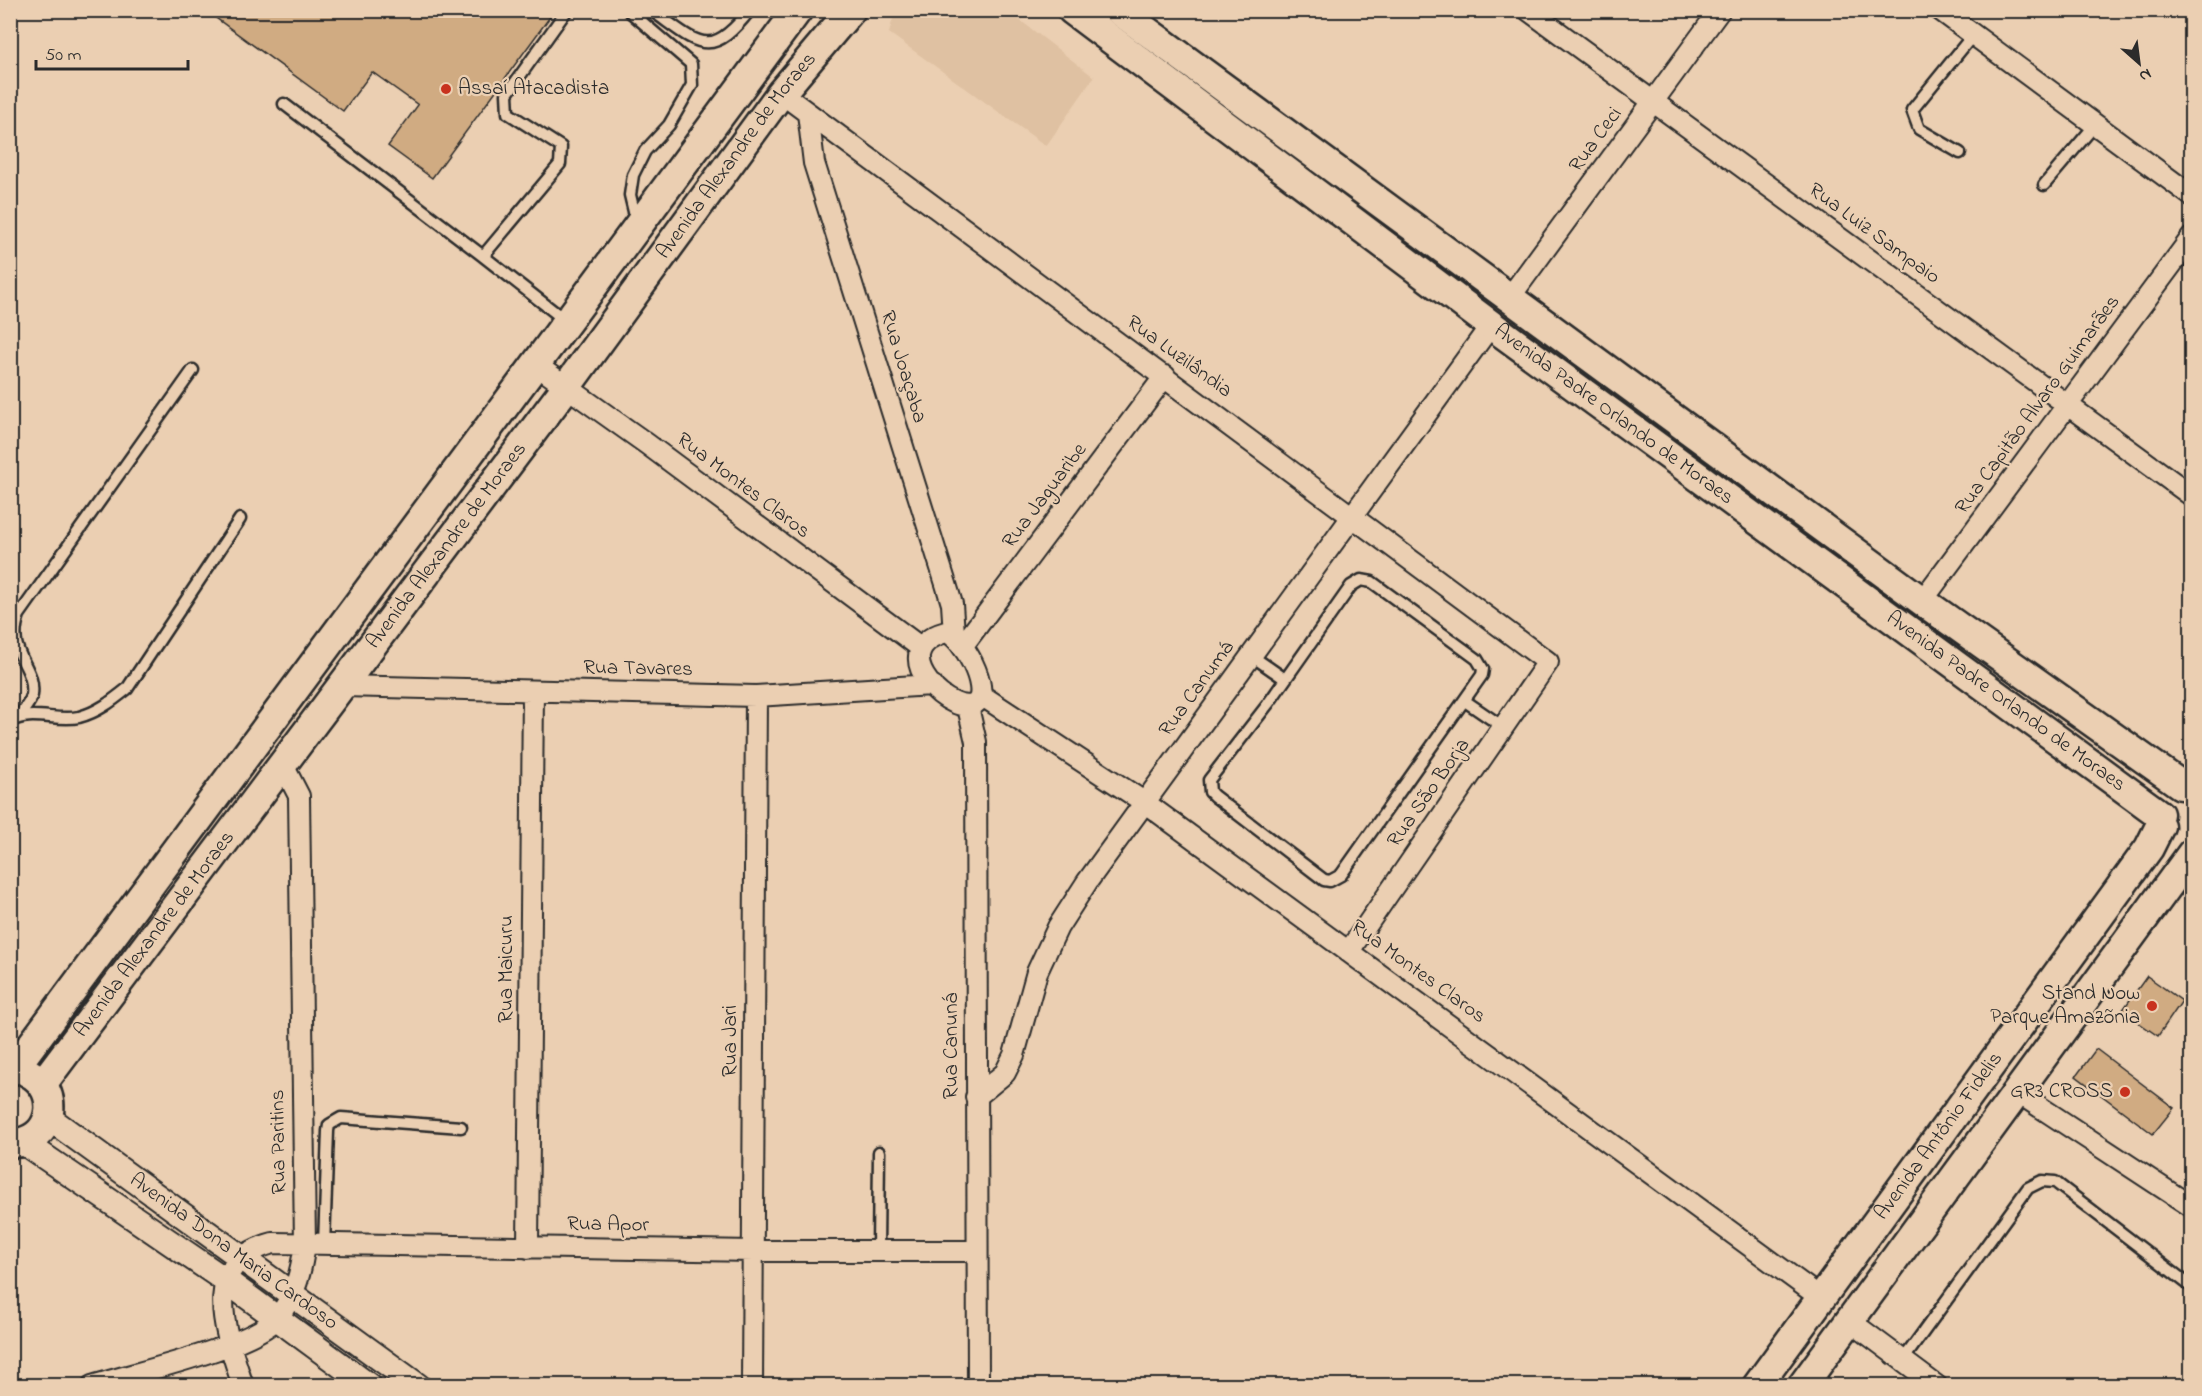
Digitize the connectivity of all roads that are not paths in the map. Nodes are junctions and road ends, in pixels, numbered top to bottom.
1 (567, 10) edge
2 (628, 10) edge
3 (651, 10) edge
4 (750, 10) edge
5 (798, 10) edge
6 (851, 10) edge
7 (1072, 10) edge
8 (1118, 10) edge
9 (1528, 10) edge
10 (1720, 10) edge
11 (1940, 10) edge
12 (1973, 35) junction
13 (781, 93) junction
14 (1653, 102) junction
15 (284, 104) dead end
16 (808, 113) junction
17 (2095, 125) junction
18 (1960, 153) dead end
19 (2044, 185) dead end
20 (2192, 196) edge
21 (638, 228) junction
22 (2192, 237) edge
23 (483, 256) junction
24 (1510, 297) junction
25 (568, 322) junction
26 (1491, 325) junction
27 (536, 365) junction
28 (194, 370) dead end
29 (1165, 376) junction
30 (567, 386) junction
31 (2067, 405) junction
32 (2192, 496) edge
33 (1354, 516) junction
34 (240, 519) dead end
35 (1922, 601) junction
36 (959, 639) junction
37 (920, 647) junction
38 (1252, 656) junction
39 (1548, 662) joint
40 (1285, 679) junction
41 (932, 685) junction
42 (342, 686) junction
43 (533, 691) junction
44 (756, 696) junction
45 (974, 701) junction
46 (1465, 701) junction
47 (21, 715) junction
48 (10, 722) edge
49 (1503, 727) junction
50 (283, 765) junction
51 (2188, 783) edge
52 (1144, 802) junction
53 (2160, 820) junction
54 (2192, 853) edge
55 (1349, 951) junction
56 (12, 1070) edge
57 (43, 1083) junction
58 (2017, 1092) junction
59 (976, 1097) junction
60 (49, 1118) junction
61 (461, 1127) dead end
62 (17, 1143) edge
63 (879, 1152) dead end
64 (2192, 1207) edge
65 (314, 1244) junction
66 (528, 1248) junction
67 (754, 1251) junction
68 (878, 1251) junction
69 (977, 1251) junction
70 (241, 1257) junction
71 (225, 1280) junction
72 (2192, 1287) edge
73 (293, 1294) junction
74 (1821, 1298) junction
75 (276, 1319) junction
76 (1850, 1321) junction
77 (230, 1344) junction
78 (1903, 1360) junction
79 (92, 1386) edge
80 (243, 1386) edge
81 (369, 1386) edge
82 (418, 1386) edge
83 (752, 1386) edge
84 (978, 1386) edge
85 (1757, 1386) edge
86 (1803, 1386) edge
87 (1937, 1386) edge

1 - 23 lane
2 - 21 lane
3 - 4 lane
5 - 21 main road, Avenida Alexandre de Moraes
6 - 13 main road, Avenida Alexandre de Moraes
7 - 26 main road, Avenida Padre Orlando de Moraes
8 - 24 main road, Avenida Padre Orlando de Moraes
9 - 14 street, Rua Luiz Sampaio
10 - 14 street, Rua Ceci
11 - 12 street
12 - 17 street
12 - 18 lane
13 - 16 street, Rua Luzilândia
13 - 30 main road, Avenida Alexandre de Moraes
14 - 24 street, Rua Ceci
14 - 31 street, Rua Luiz Sampaio
15 - 23 lane
16 - 29 street, Rua Luzilândia
16 - 36 street, Rua Joaçaba
17 - 19 lane
17 - 20 street
21 - 25 main road, Avenida Alexandre de Moraes
22 - 31 street, Rua Capitão Alvaro Guimarães
23 - 25 lane
24 - 35 main road, Avenida Padre Orlando de Moraes
25 - 27 main road, Avenida Alexandre de Moraes
26 - 33 street, Rua Canumá
26 - 53 main road, Avenida Padre Orlando de Moraes
27 - 30 street, Rua Montes Claros
27 - 56 main road, Avenida Alexandre de Moraes
28 - 47 lane
29 - 33 street, Rua Luzilândia
29 - 36 street, Rua Jaguaribe
30 - 37 street, Rua Montes Claros
30 - 42 main road, Avenida Alexandre de Moraes
31 - 32 street, Rua Luiz Sampaio
31 - 35 street, Rua Capitão Alvaro Guimarães
33 - 38 street, Rua Canumá
33 - 39 street, Rua Luzilândia
34 - 47 lane
35 - 51 main road, Avenida Padre Orlando de Moraes
36 - 37 street
36 - 45 street, Rua Joaçaba
37 - 41 street
38 - 40 lane
38 - 52 street, Rua Canumá
39 - 49 street, Rua São Borja
40 - 46 lane
40 - 46 lane
41 - 44 street, Rua Tavares
41 - 45 street, Rua Montes Claros
42 - 43 street, Rua Tavares
42 - 50 main road, Avenida Alexandre de Moraes
43 - 44 street, Rua Tavares
43 - 66 street, Rua Maicuru
44 - 67 street, Rua Jari
45 - 52 street, Rua Montes Claros
45 - 59 street, Rua Canuná
46 - 49 lane
47 - 48 lane
49 - 55 street, Rua São Borja
50 - 57 main road, Avenida Alexandre de Moraes
50 - 65 street, Rua Paritins
51 - 53 main road, Avenida Antônio Fidelis
52 - 55 street, Rua Montes Claros
52 - 59 street, Rua Canumá
53 - 54 main road, Avenida Padre Orlando de Moraes
53 - 74 main road, Avenida Antônio Fidelis
54 - 58 main road, Avenida Antônio Fidelis
55 - 74 street, Rua Montes Claros
56 - 57 main road
57 - 60 main road
58 - 64 street
58 - 76 main road, Avenida Antônio Fidelis
59 - 69 street, Rua Canuná
60 - 62 main road
60 - 70 street, Avenida Dona Maria Cardoso
61 - 65 lane
62 - 71 street, Avenida Dona Maria Cardoso
63 - 68 lane
65 - 66 street, Rua Apor
65 - 70 street, Rua Apor
65 - 73 street, Rua Paritins
66 - 67 street, Rua Apor
67 - 68 street, Rua Apor
67 - 83 street, Rua Jari
68 - 69 street, Rua Apor
69 - 84 street, Rua Canuná
70 - 71 street
70 - 73 street, Avenida Dona Maria Cardoso
71 - 75 street, Avenida Dona Maria Cardoso
71 - 77 street
72 - 78 lane
73 - 75 street, Rua Paritins
73 - 82 street, Avenida Dona Maria Cardoso
74 - 85 main road, Avenida Antônio Fidelis
75 - 77 street, Rua Paritins
75 - 81 street, Avenida Dona Maria Cardoso
76 - 78 street
76 - 86 main road, Avenida Antônio Fidelis
77 - 79 street, Rua Paritins
77 - 80 street
78 - 87 street

